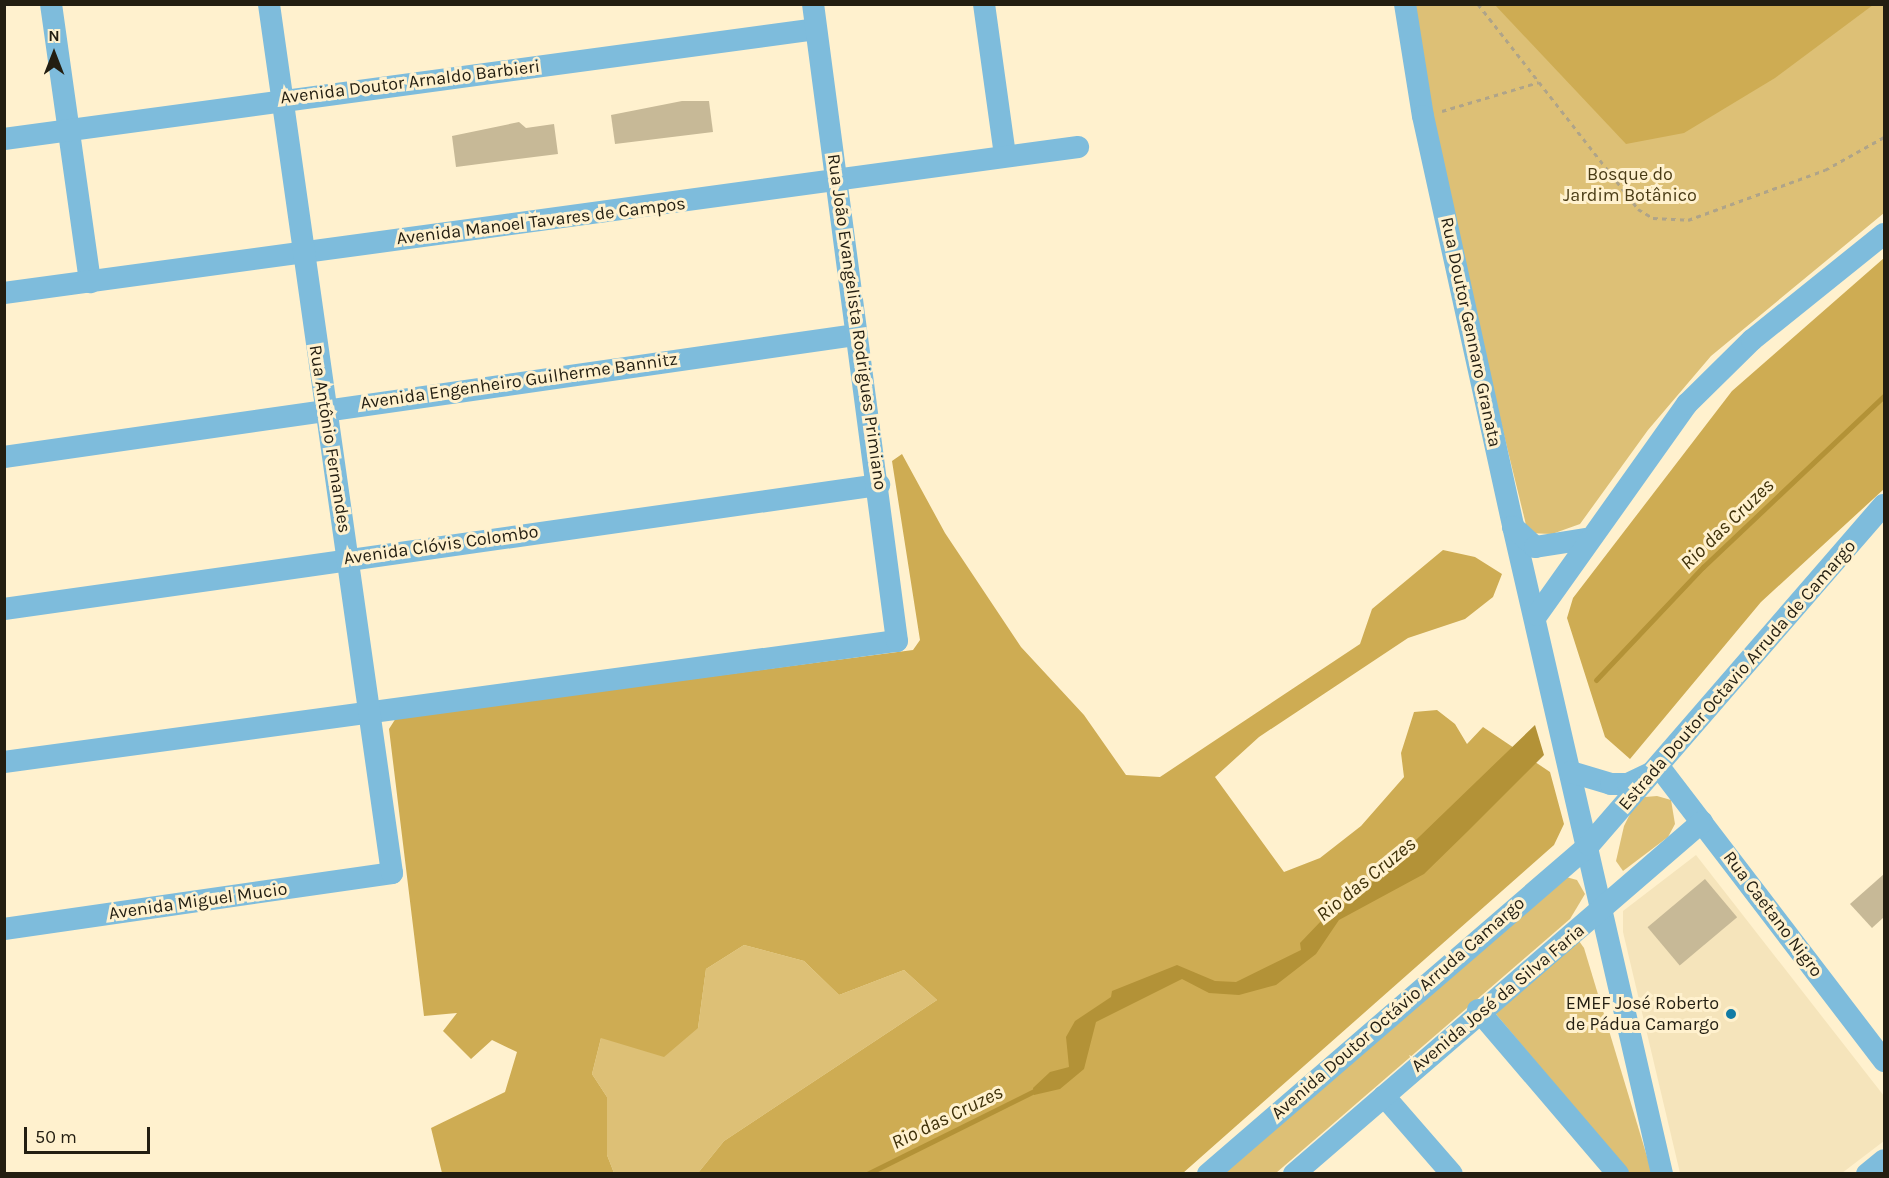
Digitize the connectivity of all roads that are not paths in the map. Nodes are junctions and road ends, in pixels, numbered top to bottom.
1 (51, 4) edge
2 (269, 4) edge
3 (813, 4) edge
4 (984, 4) edge
5 (1405, 4) edge
6 (816, 29) junction
7 (282, 98) junction
8 (69, 130) junction
9 (4, 139) edge
10 (1078, 147) dead end
11 (1005, 156) junction
12 (838, 183) junction
13 (1884, 234) edge
14 (304, 252) junction
15 (90, 282) junction
16 (4, 293) edge
17 (856, 335) junction
18 (324, 408) junction
19 (4, 457) edge
20 (879, 485) junction
21 (1882, 514) edge
22 (1513, 526) junction
23 (1586, 539) junction
24 (348, 557) junction
25 (4, 609) edge
26 (1537, 615) junction
27 (372, 708) junction
28 (4, 762) edge
29 (1569, 766) junction
30 (1660, 768) junction
31 (1702, 822) junction
32 (1589, 845) junction
33 (392, 873) joint
34 (1603, 909) junction
35 (4, 929) edge
36 (1478, 1010) junction
37 (1884, 1061) edge
38 (1384, 1096) junction
39 (1884, 1160) edge
40 (1208, 1173) edge
41 (1294, 1173) edge
42 (1452, 1173) edge
43 (1618, 1173) edge
44 (1662, 1173) edge
45 (1867, 1173) edge

1 - 8 street
2 - 7 street, Rua Antônio Fernandes
3 - 6 street, Rua João Evangelista Rodrigues Primiano
4 - 11 street
5 - 22 street, Rua Doutor Gennaro Granata
6 - 7 street, Avenida Doutor Arnaldo Barbieri
6 - 12 street, Rua João Evangelista Rodrigues Primiano
7 - 8 street, Avenida Doutor Arnaldo Barbieri
7 - 14 street, Rua Antônio Fernandes
8 - 9 street, Avenida Doutor Arnaldo Barbieri
8 - 15 street
10 - 11 street, Avenida Manoel Tavares de Campos
11 - 12 street, Avenida Manoel Tavares de Campos
12 - 14 street, Avenida Manoel Tavares de Campos
12 - 17 street, Rua João Evangelista Rodrigues Primiano
13 - 23 street
14 - 15 street, Avenida Manoel Tavares de Campos
14 - 18 street, Rua Antônio Fernandes
15 - 16 street, Avenida Manoel Tavares de Campos
17 - 18 street, Avenida Engenheiro Guilherme Bannitz
17 - 20 street, Rua João Evangelista Rodrigues Primiano
18 - 19 street, Avenida Engenheiro Guilherme Bannitz
18 - 24 street, Rua Antônio Fernandes
20 - 24 street, Avenida Clóvis Colombo
20 - 27 street, Rua João Evangelista Rodrigues Primiano
21 - 30 street, Estrada Doutor Octavio Arruda de Camargo
22 - 23 street
22 - 26 street, Rua Doutor Gennaro Granata
23 - 26 street
24 - 25 street, Avenida Clóvis Colombo
24 - 27 street, Rua Antônio Fernandes
26 - 29 street, Rua Doutor Gennaro Granata
27 - 28 street
27 - 33 street, Rua Antônio Fernandes
29 - 30 street
29 - 32 street
30 - 31 street, Rua Caetano Nigro
30 - 32 street, Estrada Doutor Octavio Arruda de Camargo
31 - 34 street, Avenida José da Silva Faria
31 - 37 street, Rua Caetano Nigro
32 - 34 street
32 - 40 street, Avenida Doutor Octávio Arruda Camargo
33 - 35 street, Avenida Miguel Mucio
34 - 36 street, Avenida José da Silva Faria
34 - 44 street
36 - 38 street, Avenida José da Silva Faria
36 - 43 street
38 - 41 street, Avenida José da Silva Faria
38 - 42 street
39 - 45 street

